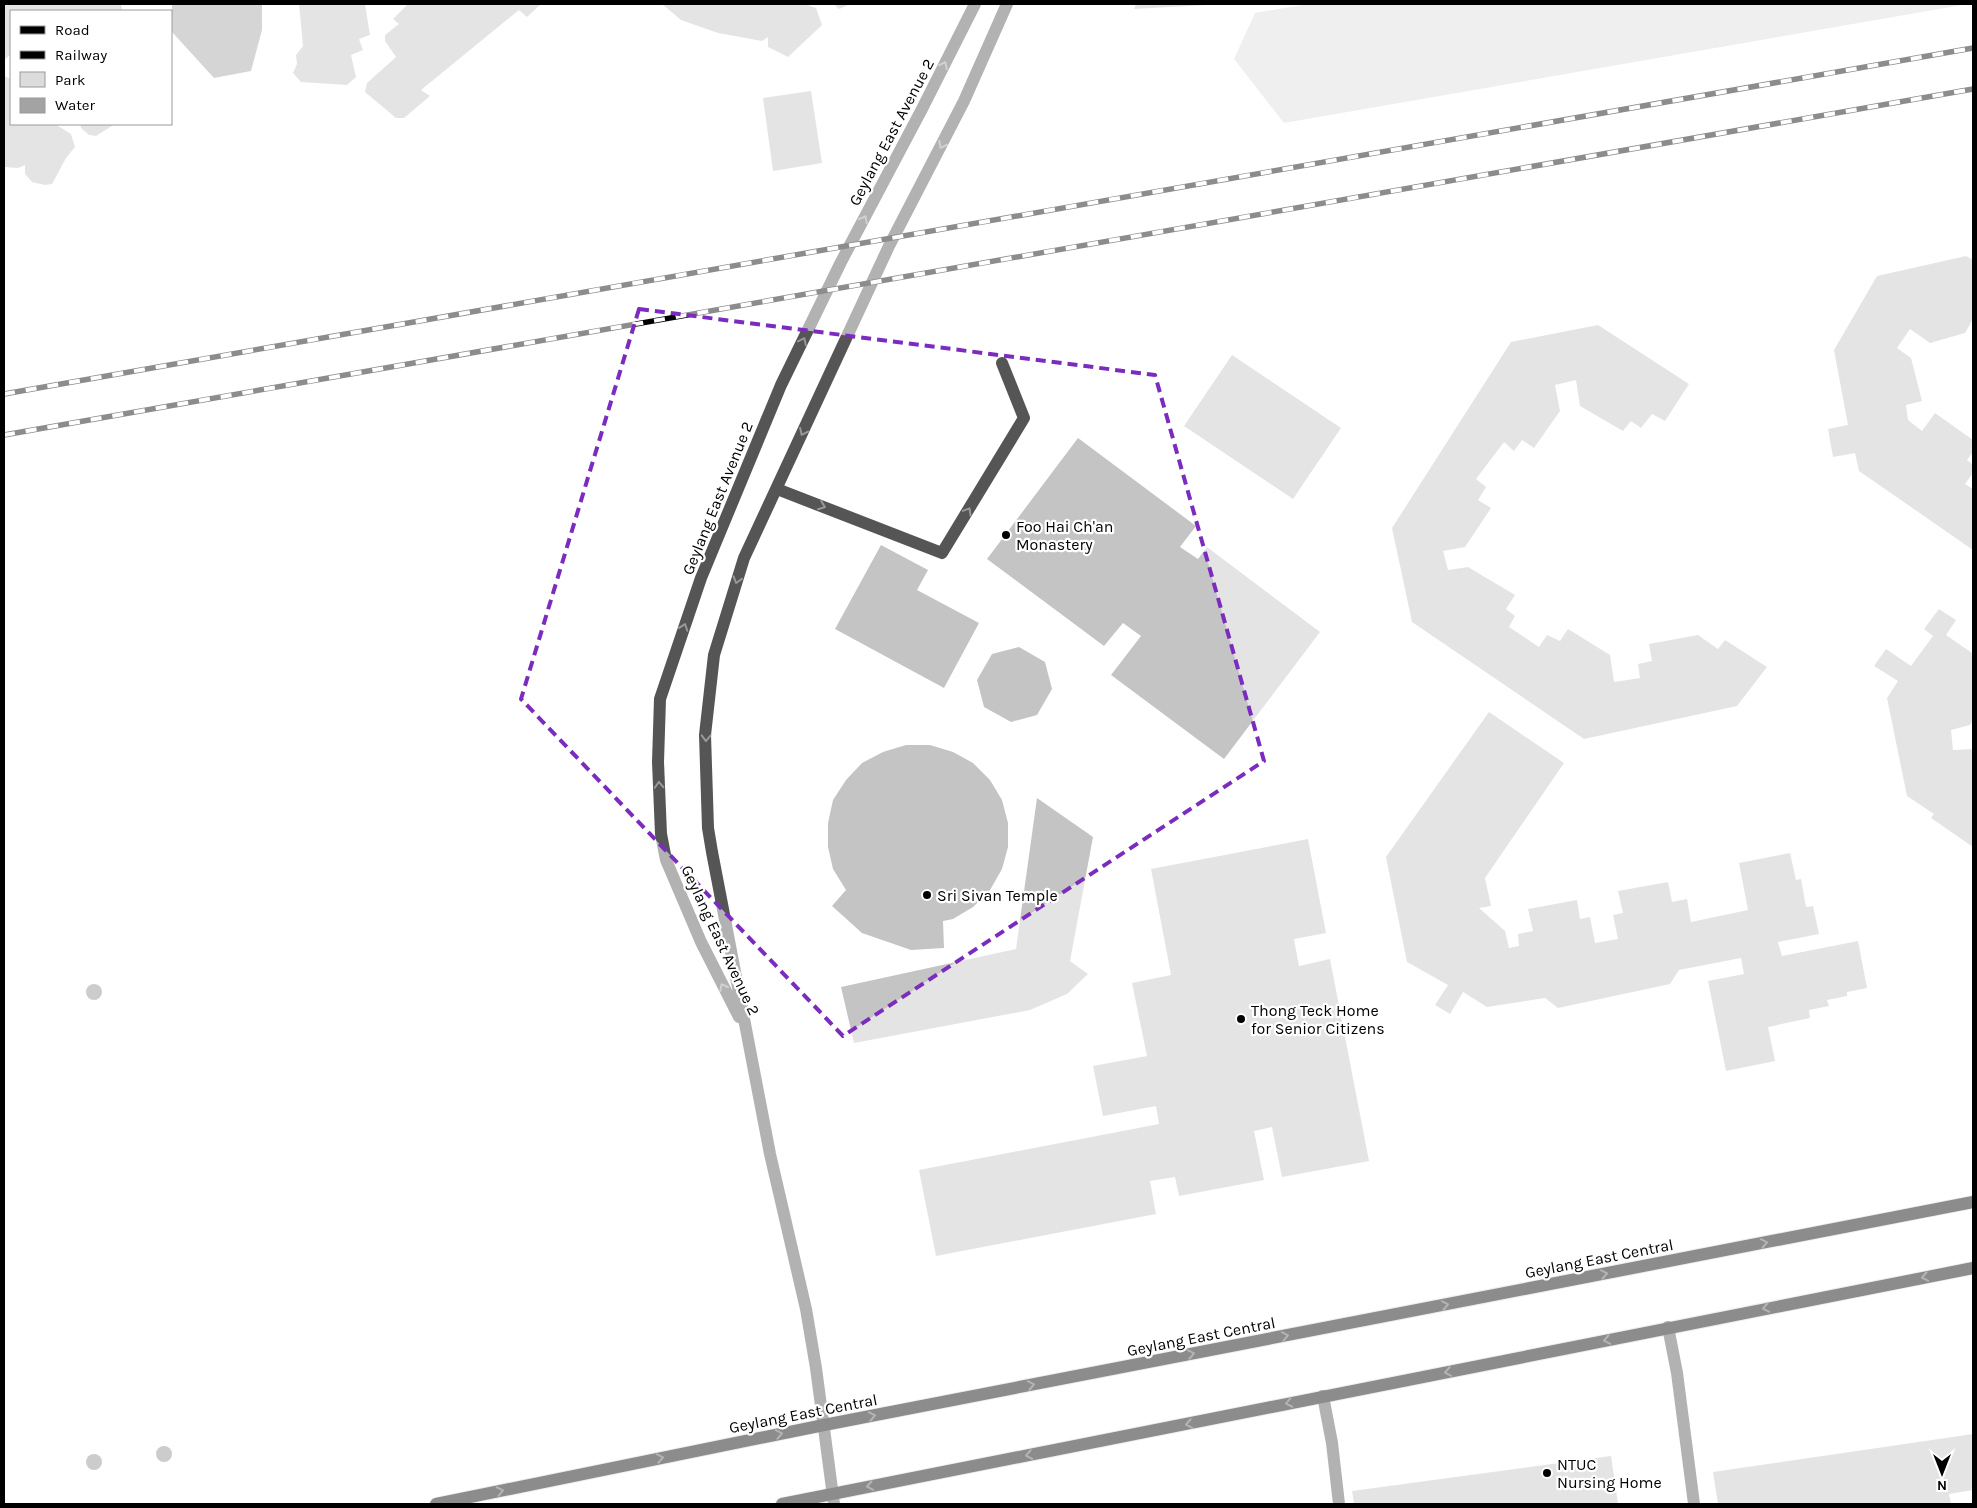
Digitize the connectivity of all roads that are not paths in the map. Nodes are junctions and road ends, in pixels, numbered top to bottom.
1 (975, 4) edge
2 (1007, 4) edge
3 (1002, 363) dead end
4 (777, 489) junction
5 (746, 1030) junction
6 (1973, 1202) edge
7 (1973, 1268) edge
8 (1668, 1328) junction
9 (1322, 1396) junction
10 (824, 1425) junction
11 (833, 1499) edge
12 (436, 1504) edge
13 (782, 1504) edge
14 (1339, 1504) edge
15 (1694, 1504) edge

5 -> 1 street, Geylang East Avenue 2
2 -> 4 street, Geylang East Avenue 2
4 -> 3 street
4 -> 5 street, Geylang East Avenue 2
5 - 10 street, Geylang East Avenue 2
10 -> 6 main road, Geylang East Central
7 -> 8 main road
8 -> 9 main road
8 - 15 street
9 -> 11 main road
9 - 14 street
10 - 11 street, Geylang East Avenue 2
12 -> 10 main road, Geylang East Central
11 - 13 main road

